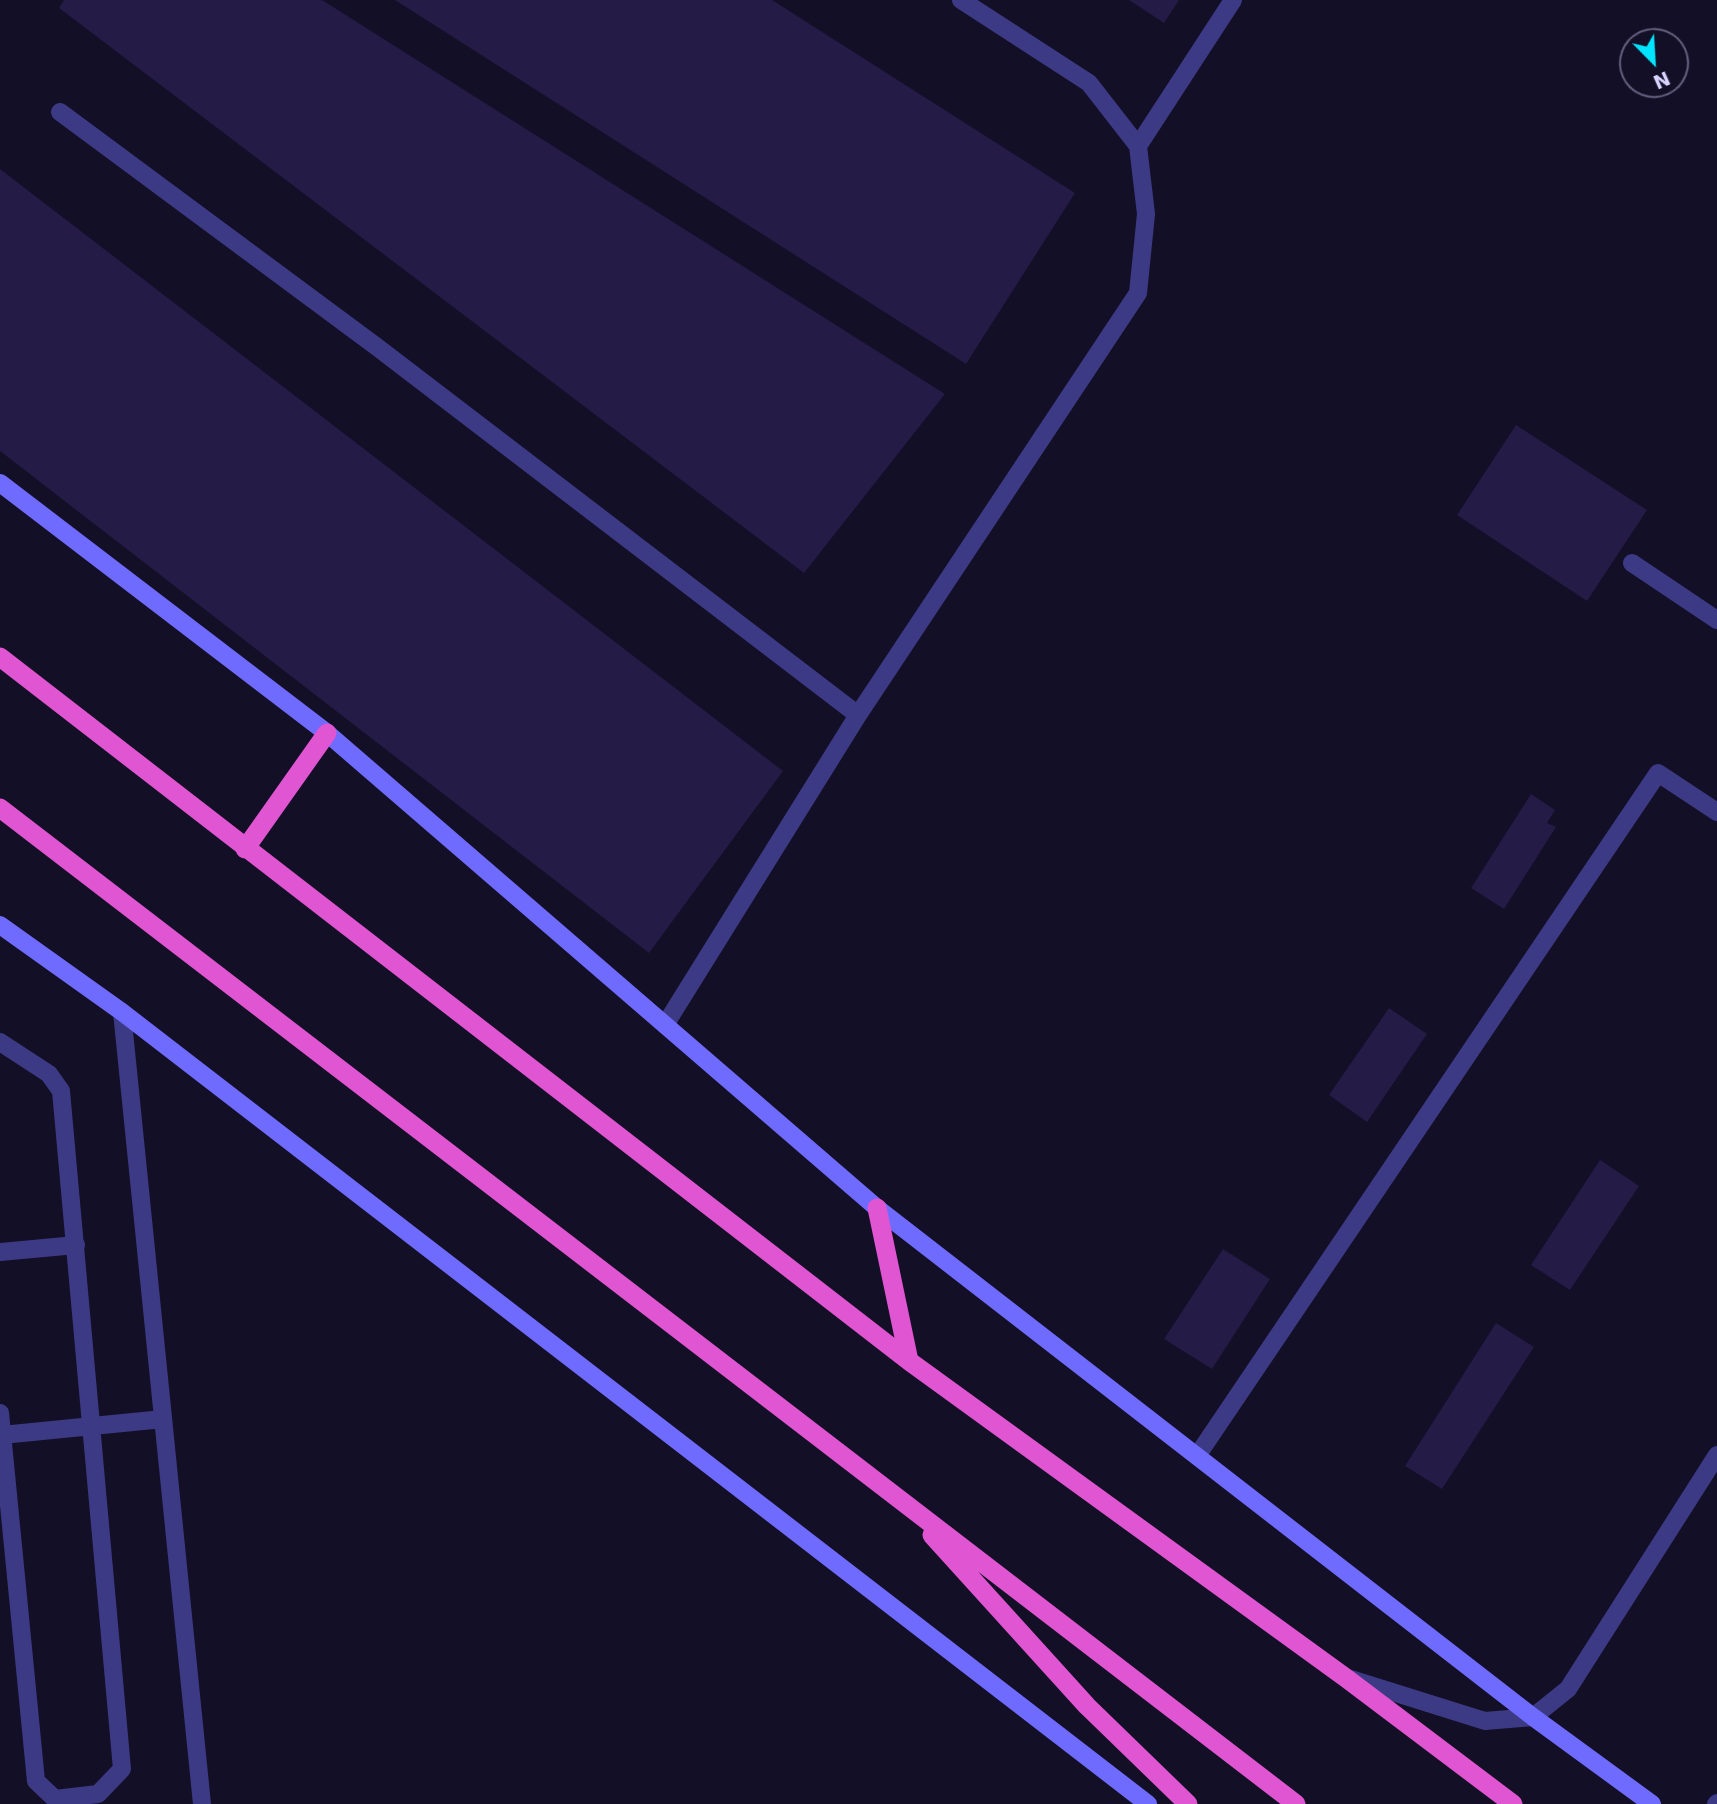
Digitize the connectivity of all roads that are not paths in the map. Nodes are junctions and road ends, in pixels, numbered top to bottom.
1 (961, 0) edge
2 (1233, 0) edge
3 (60, 112) dead end
4 (1138, 146) junction
5 (0, 483) edge
6 (1632, 563) dead end
7 (1717, 620) edge
8 (0, 657) edge
9 (858, 715) junction
10 (327, 733) junction
11 (0, 808) edge
12 (1717, 812) edge
13 (245, 849) junction
14 (0, 925) edge
15 (122, 1012) junction
16 (665, 1025) junction
17 (0, 1042) edge
18 (877, 1208) junction
19 (76, 1245) junction
20 (0, 1252) edge
21 (909, 1361) junction
22 (0, 1413) edge
23 (163, 1419) junction
24 (93, 1426) junction
25 (2, 1435) junction
26 (1717, 1455) edge
27 (1197, 1456) junction
28 (898, 1498) junction
29 (1346, 1678) junction
30 (1534, 1717) junction
31 (202, 1804) edge
32 (1148, 1804) edge
33 (1188, 1804) edge
34 (1296, 1804) edge
35 (1513, 1804) edge
36 (1652, 1804) edge

1 - 4 street
2 - 4 street
3 - 9 street
4 - 9 street
5 - 10 main road
6 - 7 street
8 - 13 highway
9 - 16 street
10 - 13 highway
10 - 16 main road
11 - 28 highway
12 - 27 street
13 - 21 highway
14 - 15 main road
15 - 23 street
15 - 32 main road
16 - 18 main road
17 - 19 street
18 - 21 highway
18 - 27 main road
19 - 20 street
19 - 24 street
21 - 29 highway
22 - 25 street
23 - 24 street
23 - 31 street
24 - 25 street
24 - 25 street
26 - 30 street
27 - 30 main road
28 - 33 highway
28 - 34 highway
29 - 30 street
29 - 35 highway
30 - 36 main road

